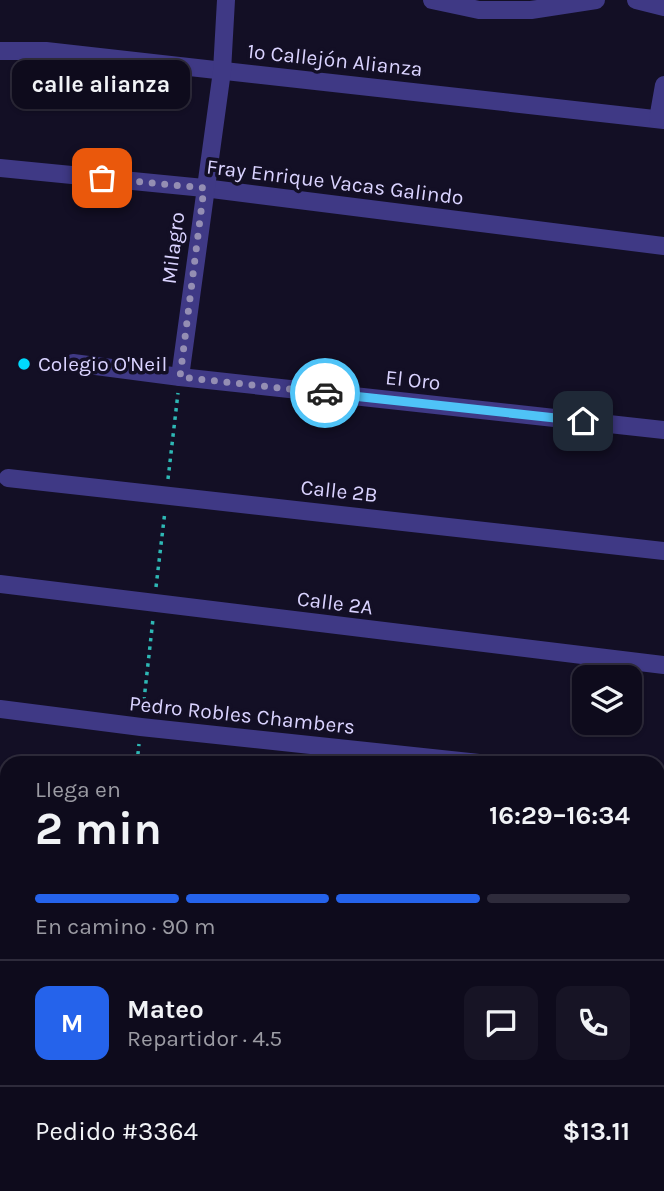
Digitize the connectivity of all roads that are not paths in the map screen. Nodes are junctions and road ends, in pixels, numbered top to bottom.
1 (226, 0) edge
2 (432, 0) edge
3 (596, 0) edge
4 (636, 0) edge
5 (664, 7) edge
6 (0, 51) edge
7 (222, 71) junction
8 (664, 85) edge
9 (661, 120) edge
10 (0, 168) edge
11 (204, 188) junction
12 (664, 246) edge
13 (73, 363) dead end
14 (180, 377) junction
15 (664, 430) edge
16 (8, 478) dead end
17 (664, 551) edge
18 (0, 584) edge
19 (664, 665) edge
20 (0, 709) edge
21 (413, 756) edge

1 - 7 street, Milagro
2 - 3 street
4 - 5 street
6 - 7 street, 1º Callejón Alianza
7 - 9 street, 1º Callejón Alianza
7 - 11 street, Milagro
8 - 9 street
10 - 11 street, Fray Enrique Vacas Galindo
11 - 12 street, Fray Enrique Vacas Galindo
11 - 14 street, Milagro
13 - 14 street, El Oro
14 - 15 street, El Oro
16 - 17 street, Calle 2B
18 - 19 street, Calle 2A
20 - 21 street, Pedro Robles Chambers

